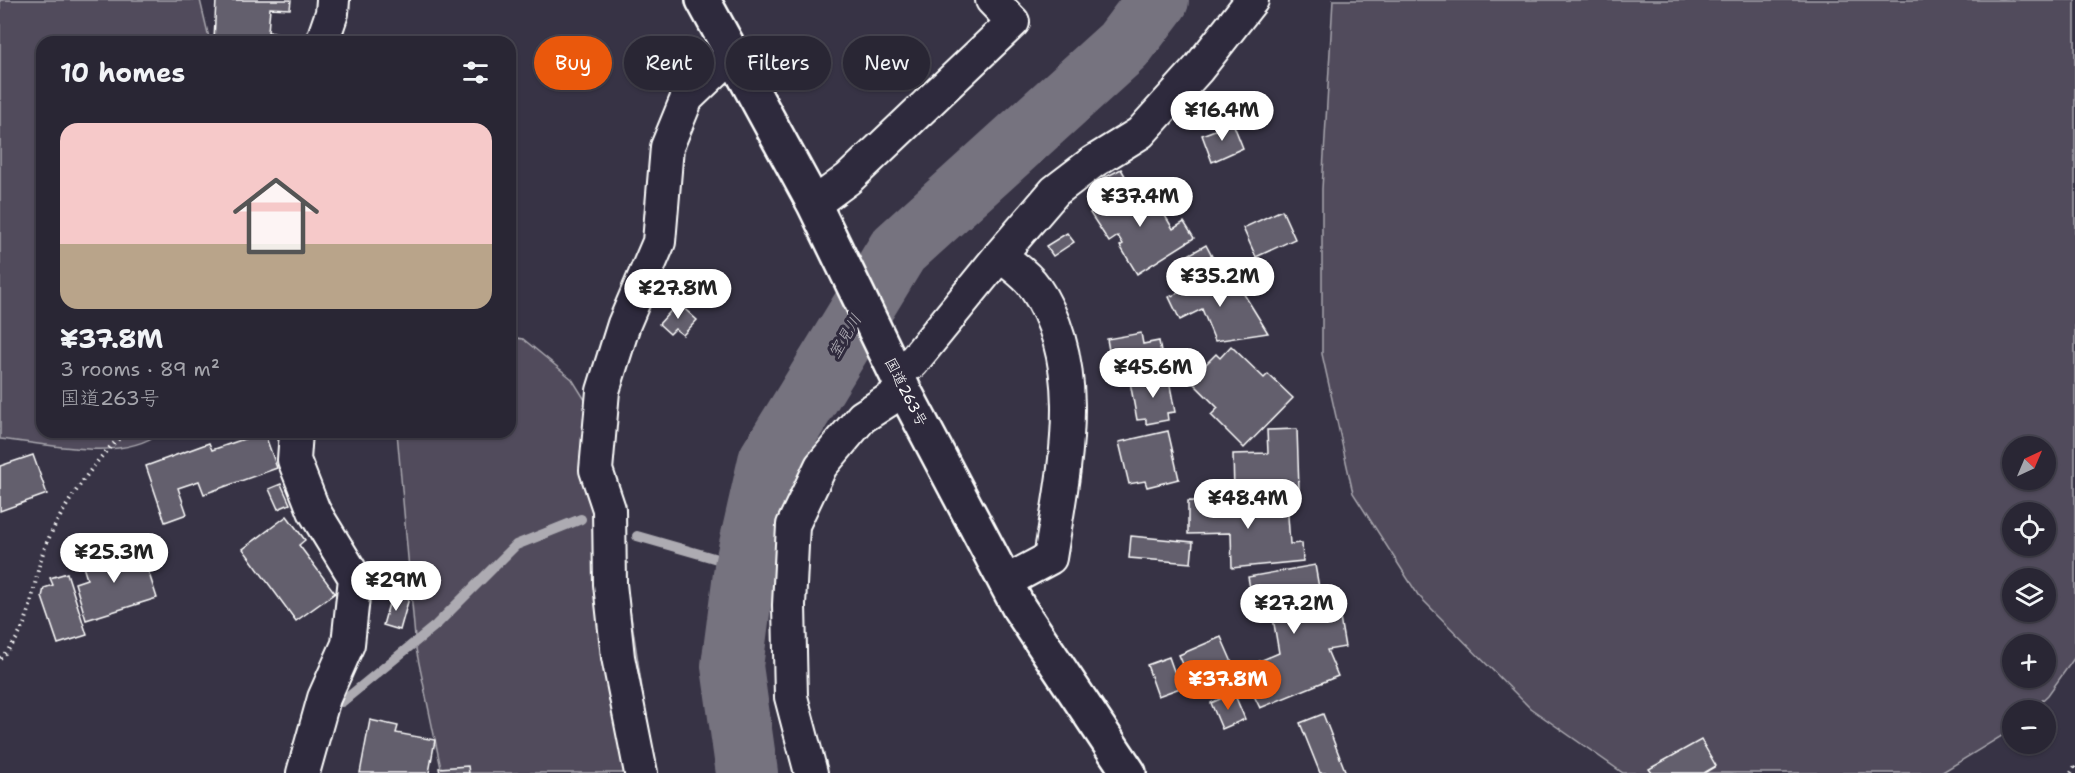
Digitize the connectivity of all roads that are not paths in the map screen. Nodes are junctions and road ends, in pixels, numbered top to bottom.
1 (333, 0) edge
2 (703, 0) edge
3 (992, 0) edge
4 (1252, 0) edge
5 (324, 36) edge
6 (726, 46) edge
7 (726, 61) edge
8 (750, 90) edge
9 (818, 212) junction
10 (1000, 255) junction
11 (899, 381) junction
12 (296, 438) edge
13 (1005, 582) junction
14 (303, 773) edge
15 (641, 773) edge
16 (811, 773) edge
17 (1129, 773) edge

1 - 5 street
2 - 6 highway, 国道263号
3 - 9 street
4 - 10 street
7 - 15 street
8 - 9 highway, 国道263号
9 - 11 highway, 国道263号
10 - 11 street
10 - 13 street
11 - 13 highway, 国道263号
11 - 16 street
12 - 14 street
13 - 17 highway, 国道263号

